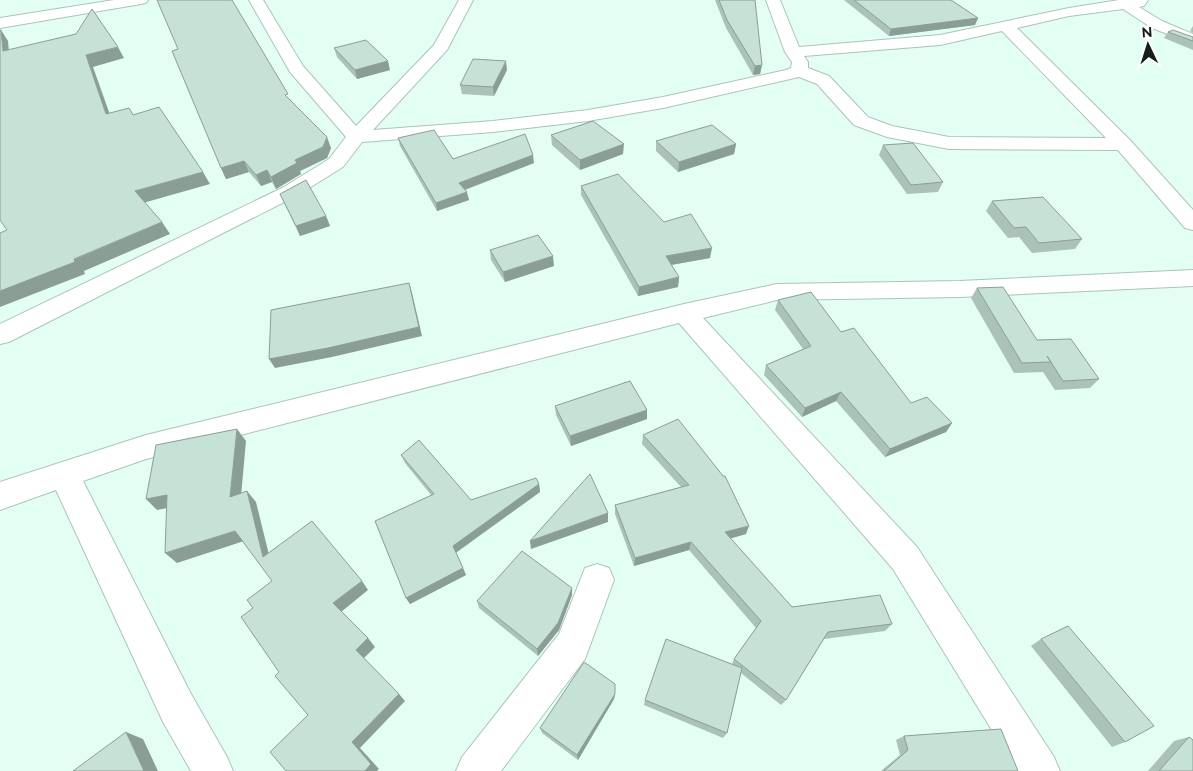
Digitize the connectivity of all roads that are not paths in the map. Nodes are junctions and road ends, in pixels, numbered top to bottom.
1 (141, 0) edge
2 (256, 0) edge
3 (466, 0) edge
4 (773, 0) edge
5 (1141, 0) edge
6 (1124, 3) junction
7 (0, 23) edge
8 (1007, 27) junction
9 (1193, 39) edge
10 (793, 52) junction
11 (799, 71) junction
12 (356, 137) junction
13 (1123, 144) junction
14 (1193, 223) edge
15 (1193, 278) edge
16 (684, 313) junction
17 (0, 335) edge
18 (64, 474) junction
19 (0, 496) edge
20 (596, 580) dead end
21 (213, 771) edge
22 (476, 771) edge
23 (1040, 771) edge

1 - 7 street
2 - 12 street
3 - 12 street
4 - 10 street
5 - 6 street
6 - 8 street
6 - 9 street
8 - 10 street
8 - 13 street
10 - 11 street
11 - 12 street
11 - 13 street
12 - 17 street
13 - 14 street
15 - 16 street
16 - 18 street
16 - 23 street
18 - 19 street
18 - 21 street
20 - 22 street

